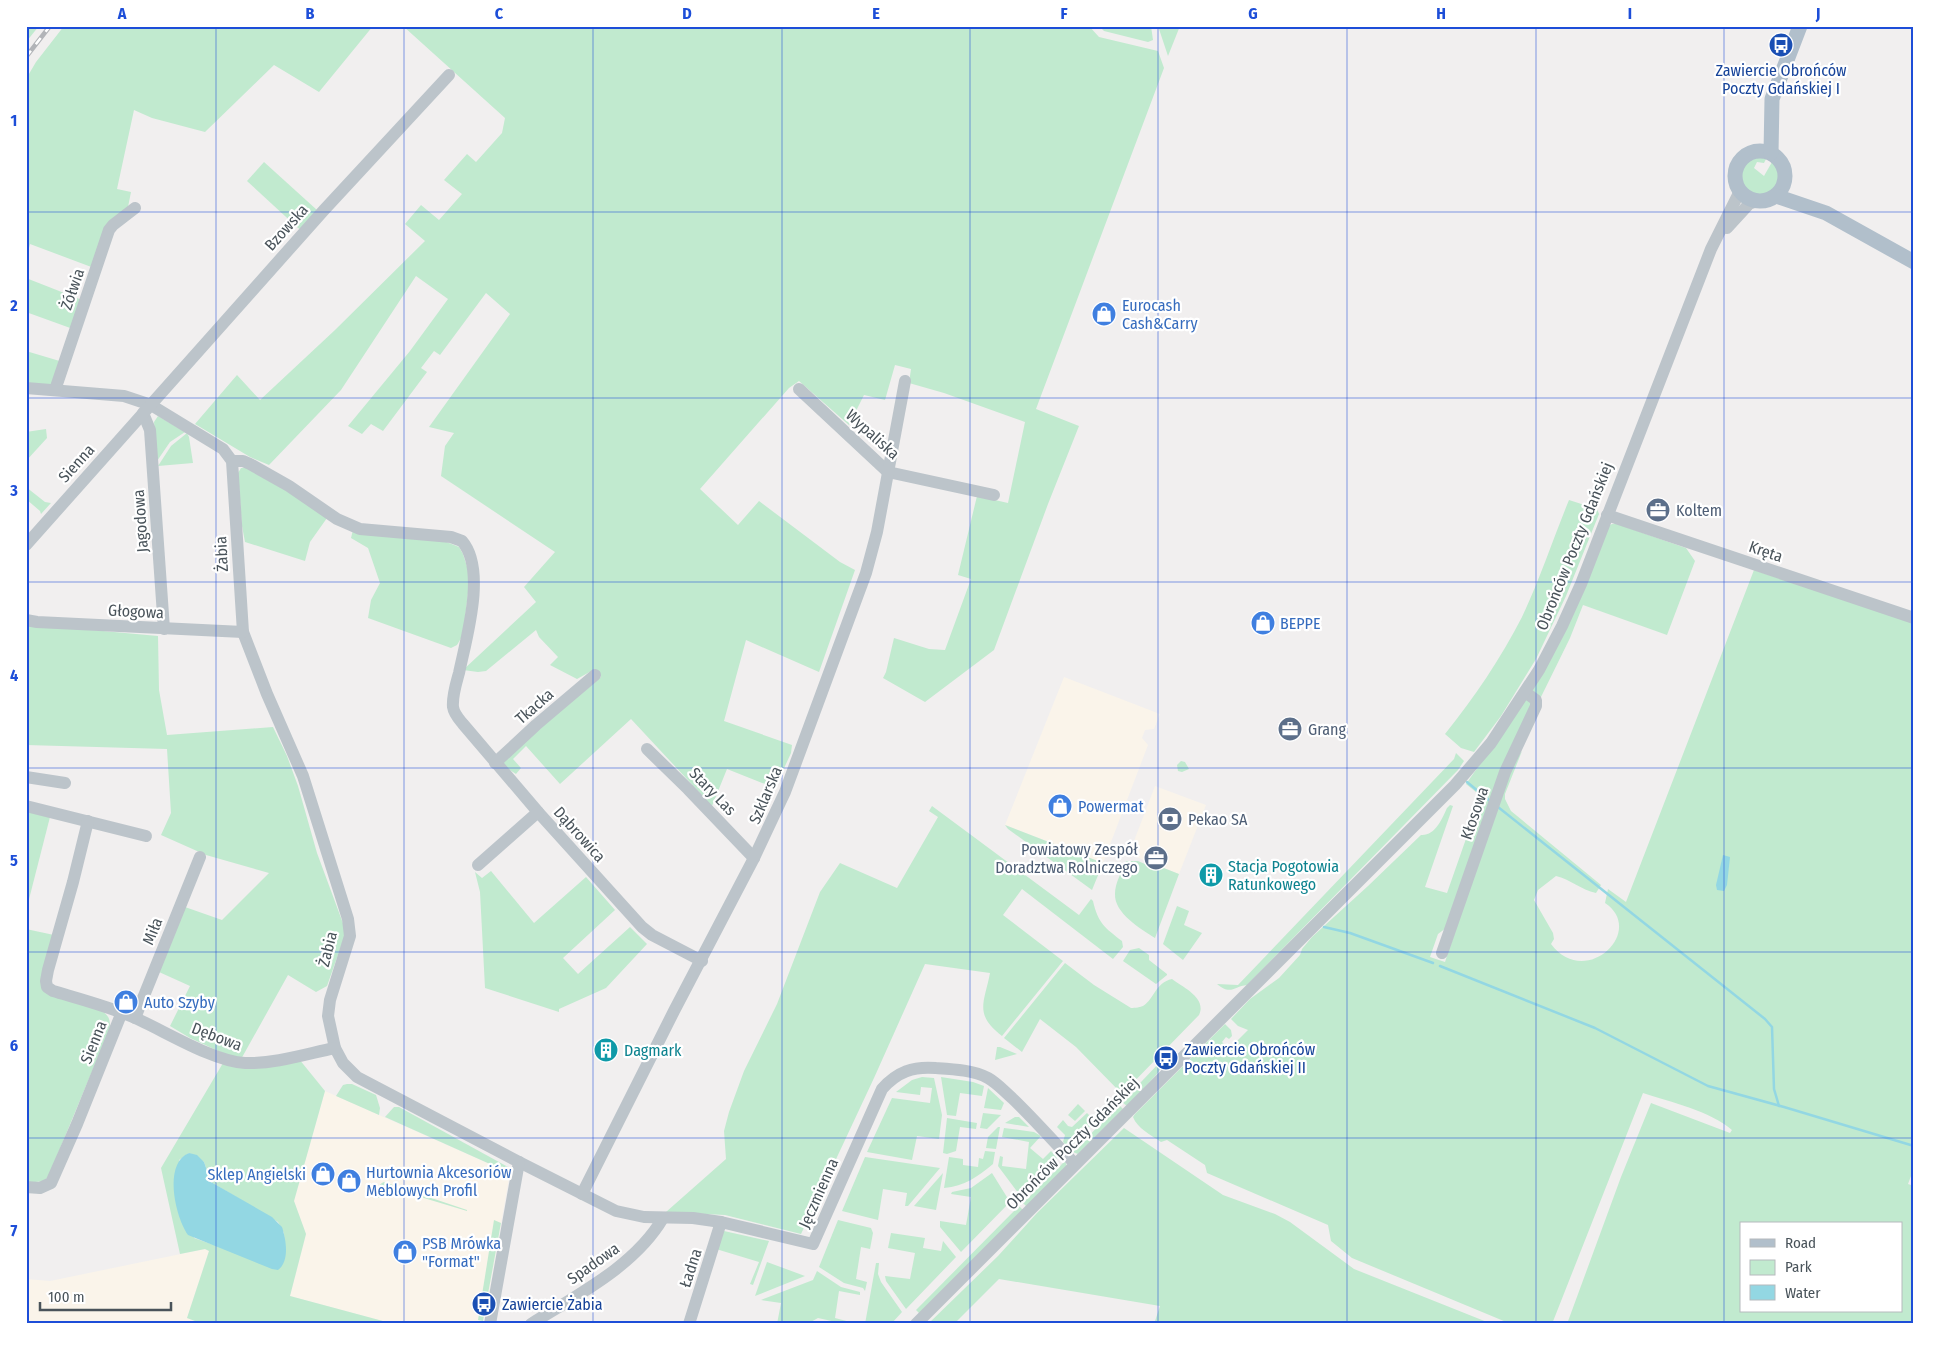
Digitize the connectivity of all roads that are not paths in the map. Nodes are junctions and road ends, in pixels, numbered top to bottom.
1 (1800, 26) edge
2 (450, 75) dead end
3 (1764, 152) junction
4 (1786, 178) junction
5 (1738, 189) junction
6 (1776, 196) junction
7 (1756, 201) junction
8 (135, 208) dead end
9 (1826, 213) junction
10 (1720, 235) junction
11 (1914, 262) edge
12 (905, 381) dead end
13 (26, 388) edge
14 (799, 389) dead end
15 (56, 390) junction
16 (147, 409) junction
17 (232, 461) junction
18 (888, 472) junction
19 (994, 495) dead end
20 (1607, 515) junction
21 (26, 545) edge
22 (1914, 618) edge
23 (26, 620) edge
24 (164, 629) junction
25 (244, 632) junction
26 (595, 675) dead end
27 (1525, 692) junction
28 (647, 749) dead end
29 (495, 763) junction
30 (26, 777) edge
31 (65, 783) dead end
32 (26, 806) edge
33 (538, 812) junction
34 (88, 821) junction
35 (146, 836) dead end
36 (200, 857) dead end
37 (754, 858) junction
38 (478, 865) dead end
39 (1442, 953) dead end
40 (702, 961) junction
41 (122, 1012) junction
42 (135, 1018) junction
43 (335, 1048) junction
44 (519, 1162) junction
45 (1075, 1164) junction
46 (26, 1187) edge
47 (582, 1194) junction
48 (663, 1218) junction
49 (721, 1222) junction
50 (490, 1324) edge
51 (531, 1324) edge
52 (689, 1324) edge
53 (916, 1324) edge

1 - 3 main road
2 - 16 street, Bzowska
3 - 4 main road
3 - 5 main road
4 - 6 main road
4 - 9 main road
5 - 7 main road
5 - 10 street, Obrońców Poczty Gdańskiej
6 - 7 main road
6 - 9 main road
7 - 10 street, Obrońców Poczty Gdańskiej
8 - 15 street, Żółwia
9 - 11 main road
10 - 20 street, Obrońców Poczty Gdańskiej
12 - 18 street, Szklarska
13 - 15 street
14 - 18 street, Wypaliska
15 - 16 street
16 - 17 street
16 - 21 street, Sienna
16 - 24 street, Jagodowa
17 - 25 street, Żabia
17 - 29 street, Dąbrowica
18 - 19 street, Wypaliska
18 - 37 street, Szklarska
20 - 22 street, Kręta
20 - 27 street, Obrońców Poczty Gdańskiej
23 - 24 street, Głogowa
24 - 25 street, Głogowa
25 - 43 street, Żabia
26 - 29 street, Tkacka
27 - 39 street, Kłosowa
27 - 45 street, Obrońców Poczty Gdańskiej
28 - 37 street, Stary Las
29 - 33 street, Dąbrowica
30 - 31 street
32 - 34 street
33 - 38 street
33 - 40 street, Dąbrowica
34 - 35 street
34 - 41 street, Sienna
36 - 42 street, Miła
37 - 40 street, Szklarska
40 - 47 street, Szklarska
41 - 42 street, Dębowa
41 - 46 street, Sienna
42 - 43 street, Dębowa
43 - 44 street, Żabia
44 - 47 street, Jęczmienna
44 - 50 street
45 - 49 street, Jęczmienna
45 - 53 street, Obrońców Poczty Gdańskiej
47 - 48 street, Jęczmienna
48 - 49 street, Jęczmienna
48 - 51 street, Spadowa
49 - 52 street, Ładna

